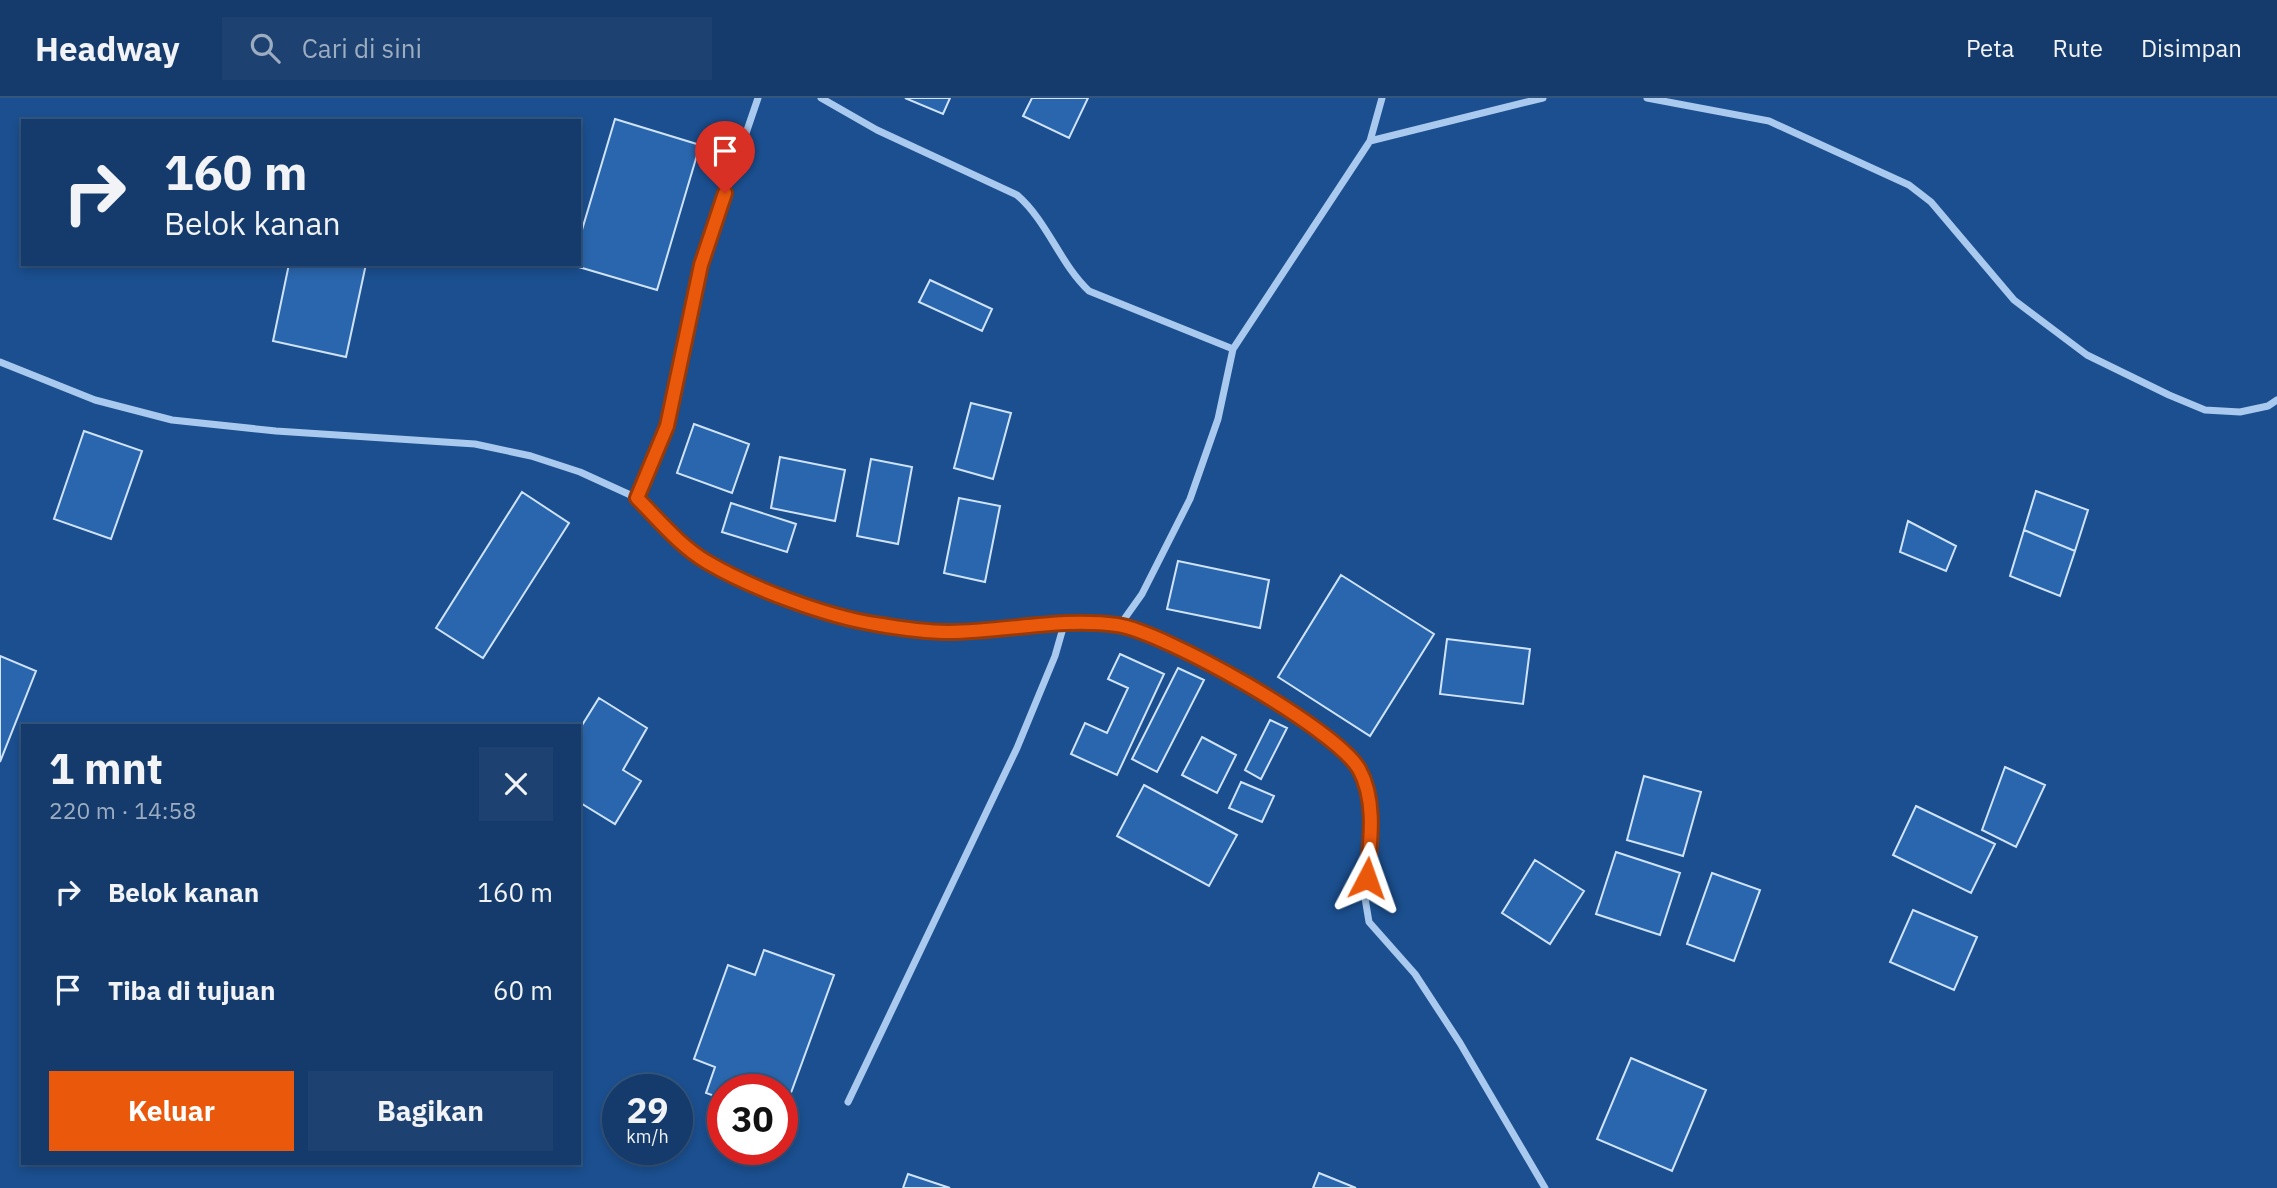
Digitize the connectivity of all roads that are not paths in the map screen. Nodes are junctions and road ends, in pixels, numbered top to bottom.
1 (758, 98) edge
2 (821, 98) edge
3 (1382, 98) edge
4 (1543, 98) edge
5 (1647, 98) edge
6 (1370, 141) junction
7 (1233, 349) junction
8 (0, 362) edge
9 (2277, 400) edge
10 (637, 498) junction
11 (1065, 621) junction
12 (1119, 625) junction
13 (848, 1102) dead end
14 (1545, 1188) edge

1 - 10 street
2 - 7 street
3 - 6 street
4 - 6 street
5 - 9 street
6 - 7 street
7 - 12 street
8 - 10 street
10 - 11 street
11 - 12 street
11 - 13 street
12 - 14 street

